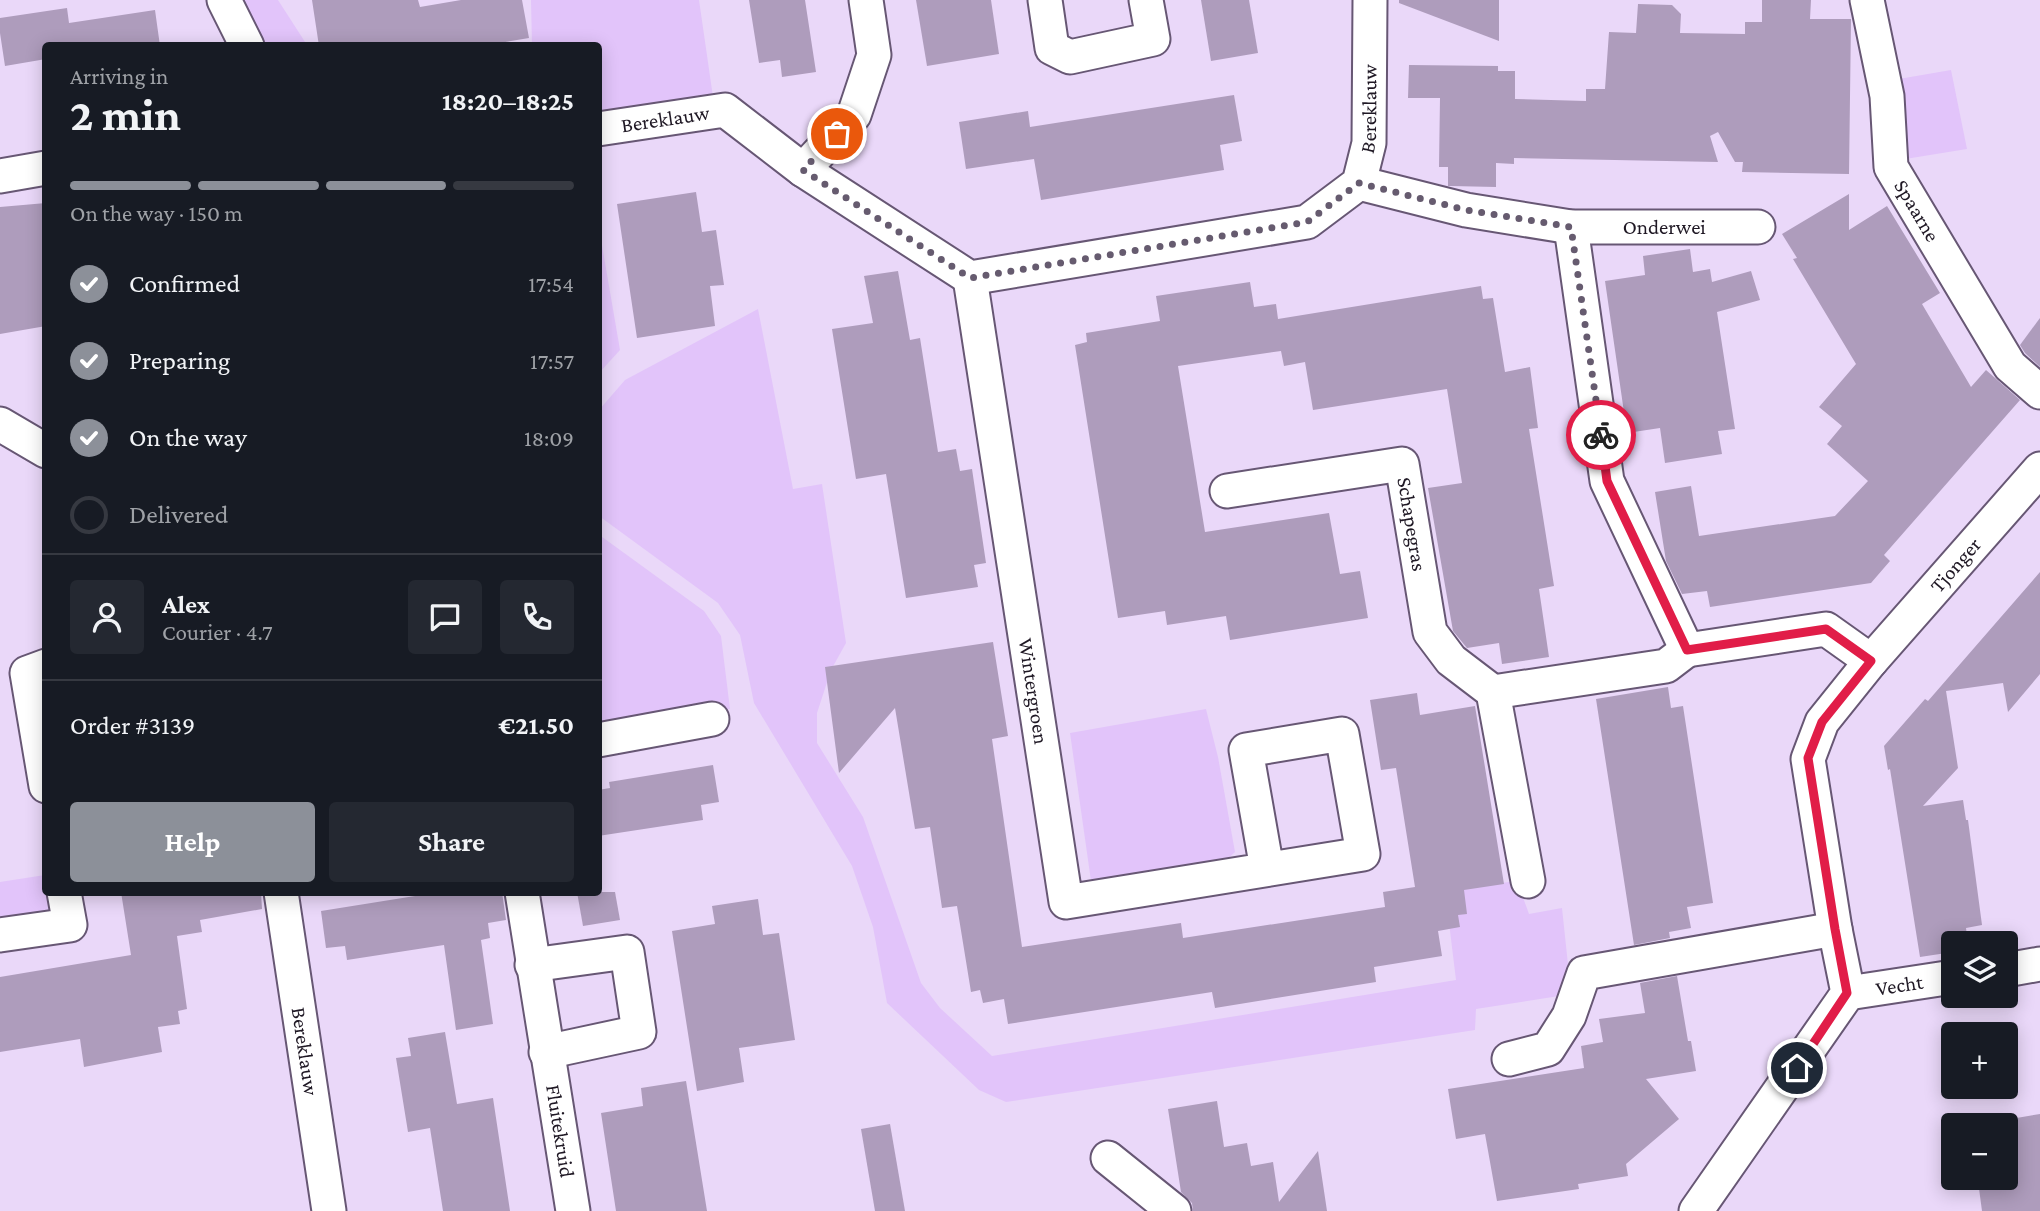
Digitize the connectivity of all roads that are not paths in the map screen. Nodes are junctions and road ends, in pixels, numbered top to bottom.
1 (224, 0) edge
2 (866, 0) edge
3 (1045, 0) edge
4 (1146, 0) edge
5 (1370, 0) edge
6 (1867, 0) edge
7 (245, 42) edge
8 (602, 128) edge
9 (42, 169) edge
10 (803, 170) junction
11 (0, 176) edge
12 (1359, 183) junction
13 (1571, 227) junction
14 (1758, 227) dead end
15 (970, 278) junction
16 (2040, 392) edge
17 (0, 424) edge
18 (42, 449) edge
19 (2040, 469) edge
20 (1227, 491) dead end
21 (1687, 650) junction
22 (1871, 661) junction
23 (42, 667) edge
24 (1493, 692) junction
25 (712, 719) dead end
26 (602, 739) edge
27 (42, 762) edge
28 (1267, 869) junction
29 (1528, 881) dead end
30 (65, 896) edge
31 (282, 896) edge
32 (523, 896) edge
33 (1835, 929) junction
34 (0, 935) edge
35 (2040, 964) edge
36 (532, 965) junction
37 (2018, 968) edge
38 (1941, 979) edge
39 (1847, 993) junction
40 (546, 1052) junction
41 (1509, 1059) dead end
42 (1108, 1158) dead end
43 (329, 1211) edge
44 (572, 1211) edge
45 (1174, 1211) edge
46 (1696, 1211) edge

1 - 7 street
2 - 10 street
3 - 4 street
5 - 12 street, Bereklauw
6 - 16 street, Spaarne
8 - 10 street, Bereklauw
9 - 11 street
10 - 15 street, Bereklauw
12 - 13 street, Onderwei
12 - 15 street, Bereklauw
13 - 14 street, Onderwei
13 - 21 street
15 - 28 street, Wintergroen
17 - 18 street
19 - 22 street, Tjonger
20 - 24 street, Schapegras
21 - 22 street
21 - 24 street
22 - 33 street
23 - 27 street
24 - 29 street
25 - 26 street
28 - 28 street, Wintergroen
30 - 34 street
31 - 43 street, Bereklauw
32 - 36 street, Fluitekruid
33 - 39 street
33 - 41 street
35 - 37 street
36 - 40 street, Fluitekruid
36 - 40 street
38 - 39 street, Vecht
39 - 46 street
40 - 44 street, Fluitekruid
42 - 45 street

